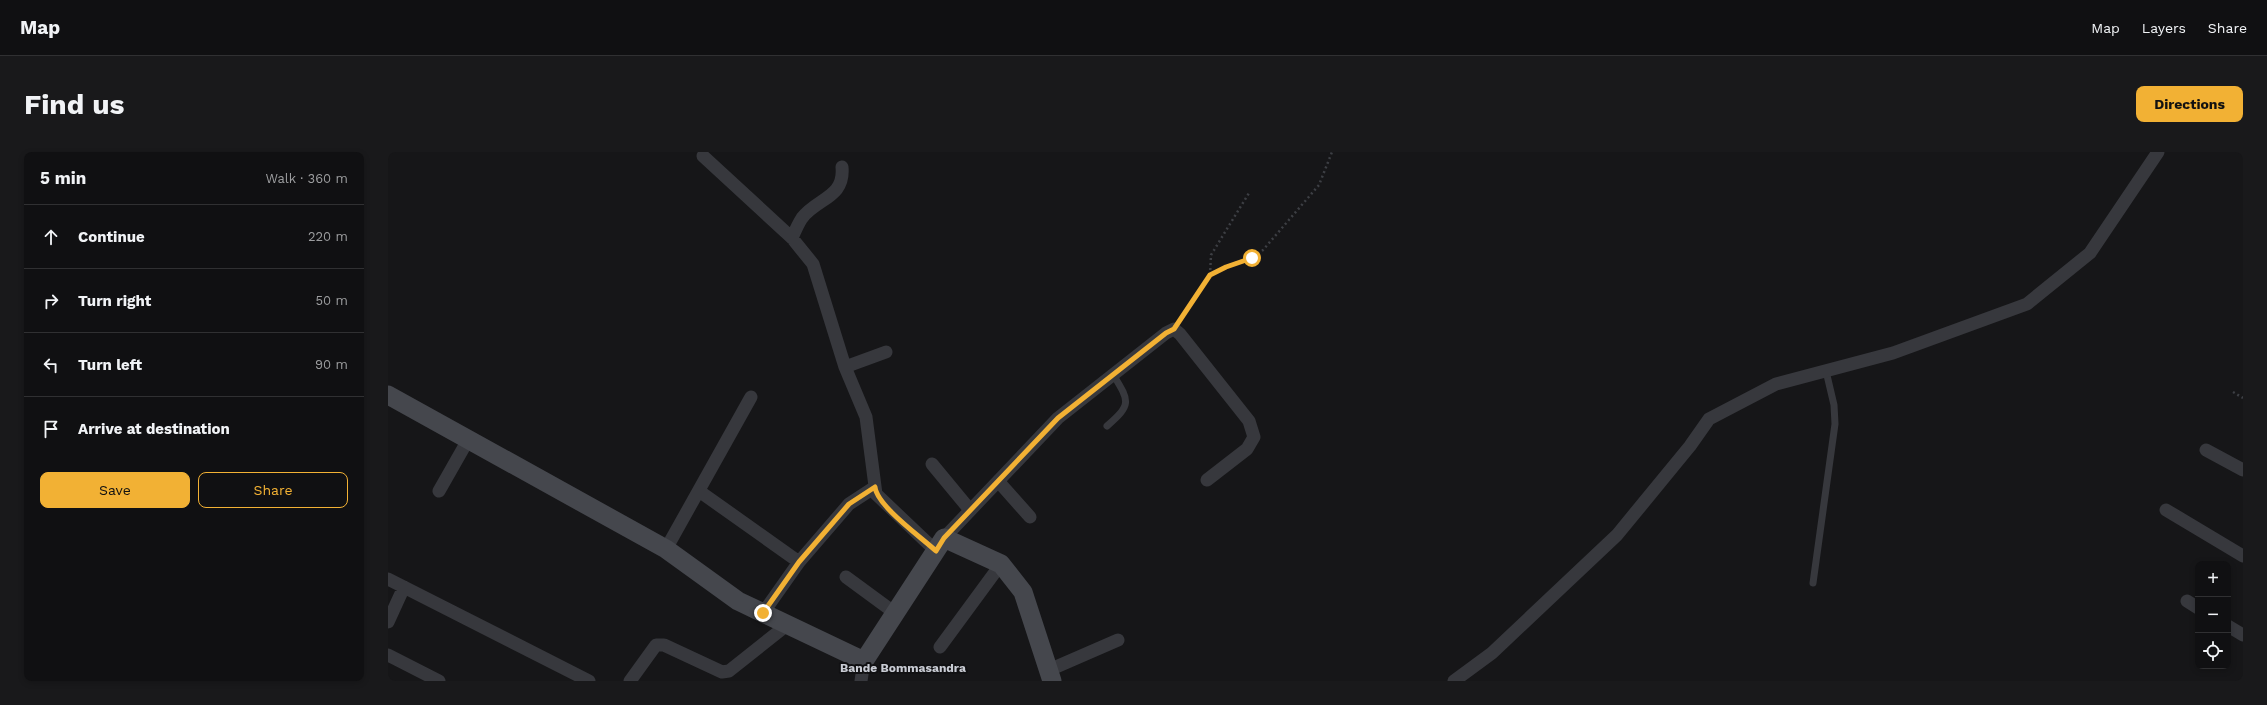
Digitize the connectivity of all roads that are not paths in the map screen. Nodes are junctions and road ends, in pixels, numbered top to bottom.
1 (2158, 152) edge
2 (702, 156) dead end
3 (842, 167) dead end
4 (792, 238) junction
5 (886, 352) dead end
6 (846, 368) junction
7 (1826, 371) junction
8 (1114, 376) junction
9 (388, 395) edge
10 (751, 397) dead end
11 (1107, 426) dead end
12 (468, 440) junction
13 (2206, 450) dead end
14 (932, 464) dead end
15 (2243, 470) edge
16 (1207, 480) dead end
17 (998, 481) junction
18 (875, 487) junction
19 (439, 491) dead end
20 (699, 491) junction
21 (970, 510) junction
22 (2166, 510) dead end
23 (1030, 517) dead end
24 (940, 544) junction
25 (666, 550) junction
26 (2243, 556) edge
27 (799, 562) junction
28 (1001, 564) junction
29 (846, 577) dead end
30 (388, 579) edge
31 (1813, 583) dead end
32 (404, 587) junction
33 (763, 613) junction
34 (895, 613) junction
35 (388, 622) edge
36 (787, 624) junction
37 (2231, 628) edge
38 (2243, 635) edge
39 (1118, 640) dead end
40 (940, 647) dead end
41 (388, 655) edge
42 (864, 661) junction
43 (1051, 676) edge
44 (439, 681) edge
45 (589, 681) edge
46 (630, 681) edge
47 (861, 681) edge
48 (1454, 681) edge

1 - 7 street
2 - 4 street
3 - 4 street
4 - 6 street
5 - 6 street
6 - 18 street
7 - 31 lane
7 - 48 street
8 - 11 lane
8 - 16 street
8 - 17 street
9 - 12 street
10 - 20 street
12 - 19 street
12 - 25 street
13 - 15 street
14 - 21 street
17 - 21 street
17 - 23 street
18 - 24 street
18 - 27 street
20 - 25 street
20 - 27 street
21 - 24 street
22 - 26 street
24 - 28 street
24 - 34 street
25 - 33 street
27 - 33 street
28 - 40 street
28 - 43 street
29 - 34 street
30 - 32 street
32 - 35 street
32 - 45 street
33 - 36 street
34 - 42 street
36 - 42 street
36 - 46 street
37 - 38 street
39 - 43 street
41 - 44 street
42 - 47 street

